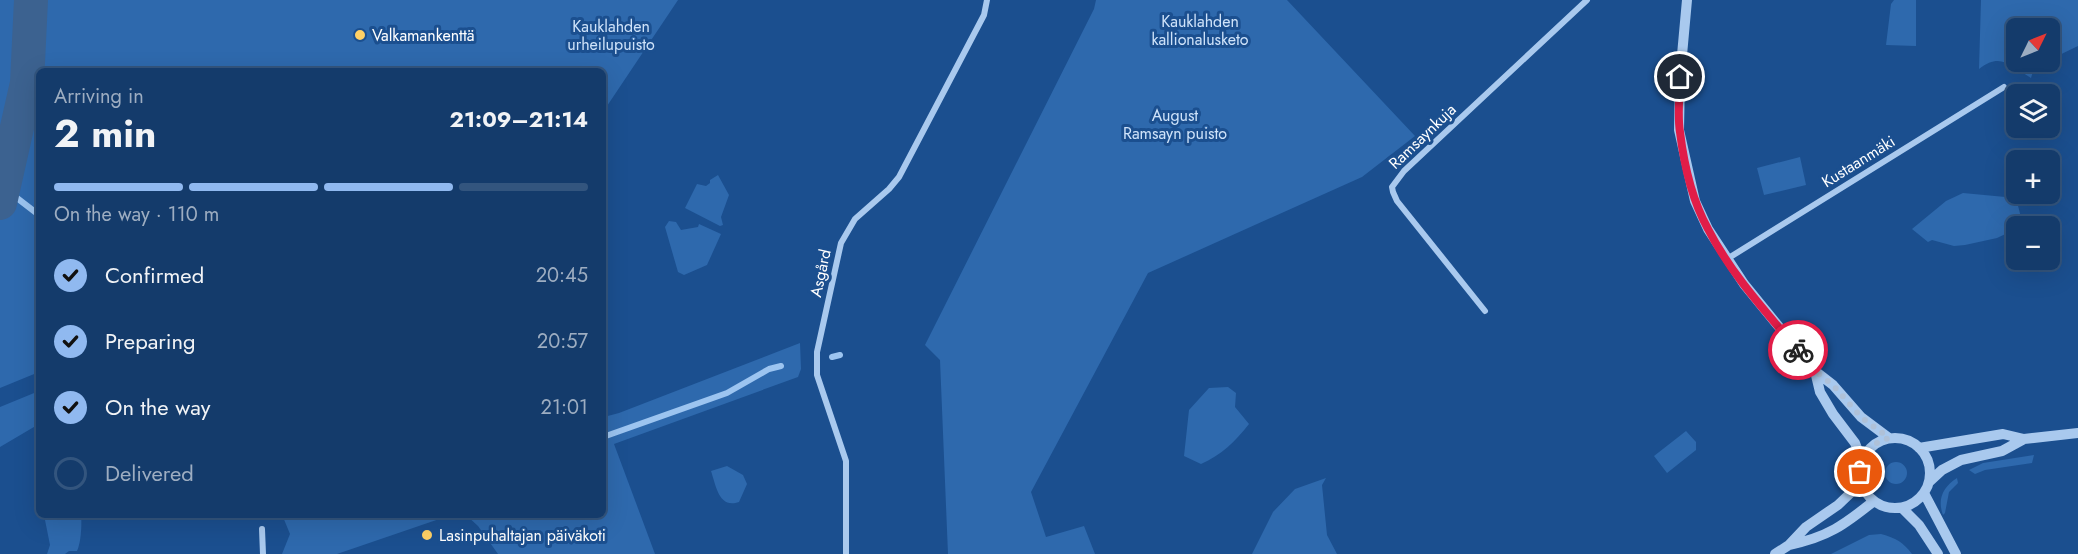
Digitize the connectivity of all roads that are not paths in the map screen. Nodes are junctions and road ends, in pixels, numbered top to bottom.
1 (987, 0) edge
2 (1587, 0) edge
3 (1687, 0) edge
4 (2004, 87) dead end
5 (1727, 259) junction
6 (1485, 311) dead end
7 (1815, 371) junction
8 (2078, 433) edge
9 (1889, 438) junction
10 (2024, 439) junction
11 (1919, 448) junction
12 (1862, 461) junction
13 (1861, 483) junction
14 (1929, 483) junction
15 (1924, 493) junction
16 (1874, 501) junction
17 (1902, 508) junction
18 (262, 530) dead end
19 (1789, 545) junction
20 (263, 554) edge
21 (846, 554) edge
22 (1775, 554) edge
23 (1938, 554) edge
24 (1956, 554) edge

1 - 21 street, Asgård
2 - 6 street, Ramsaynkuja
3 - 5 street
4 - 5 street, Kustaanmäki
5 - 7 street
7 - 9 street
7 - 12 street
8 - 10 street
9 - 11 street
9 - 12 street
10 - 11 street
10 - 14 street
11 - 14 street
12 - 13 street
13 - 16 street
13 - 19 street
14 - 15 street
15 - 17 street
15 - 24 street
16 - 17 street
16 - 19 street
17 - 23 street
18 - 20 street
19 - 22 street

